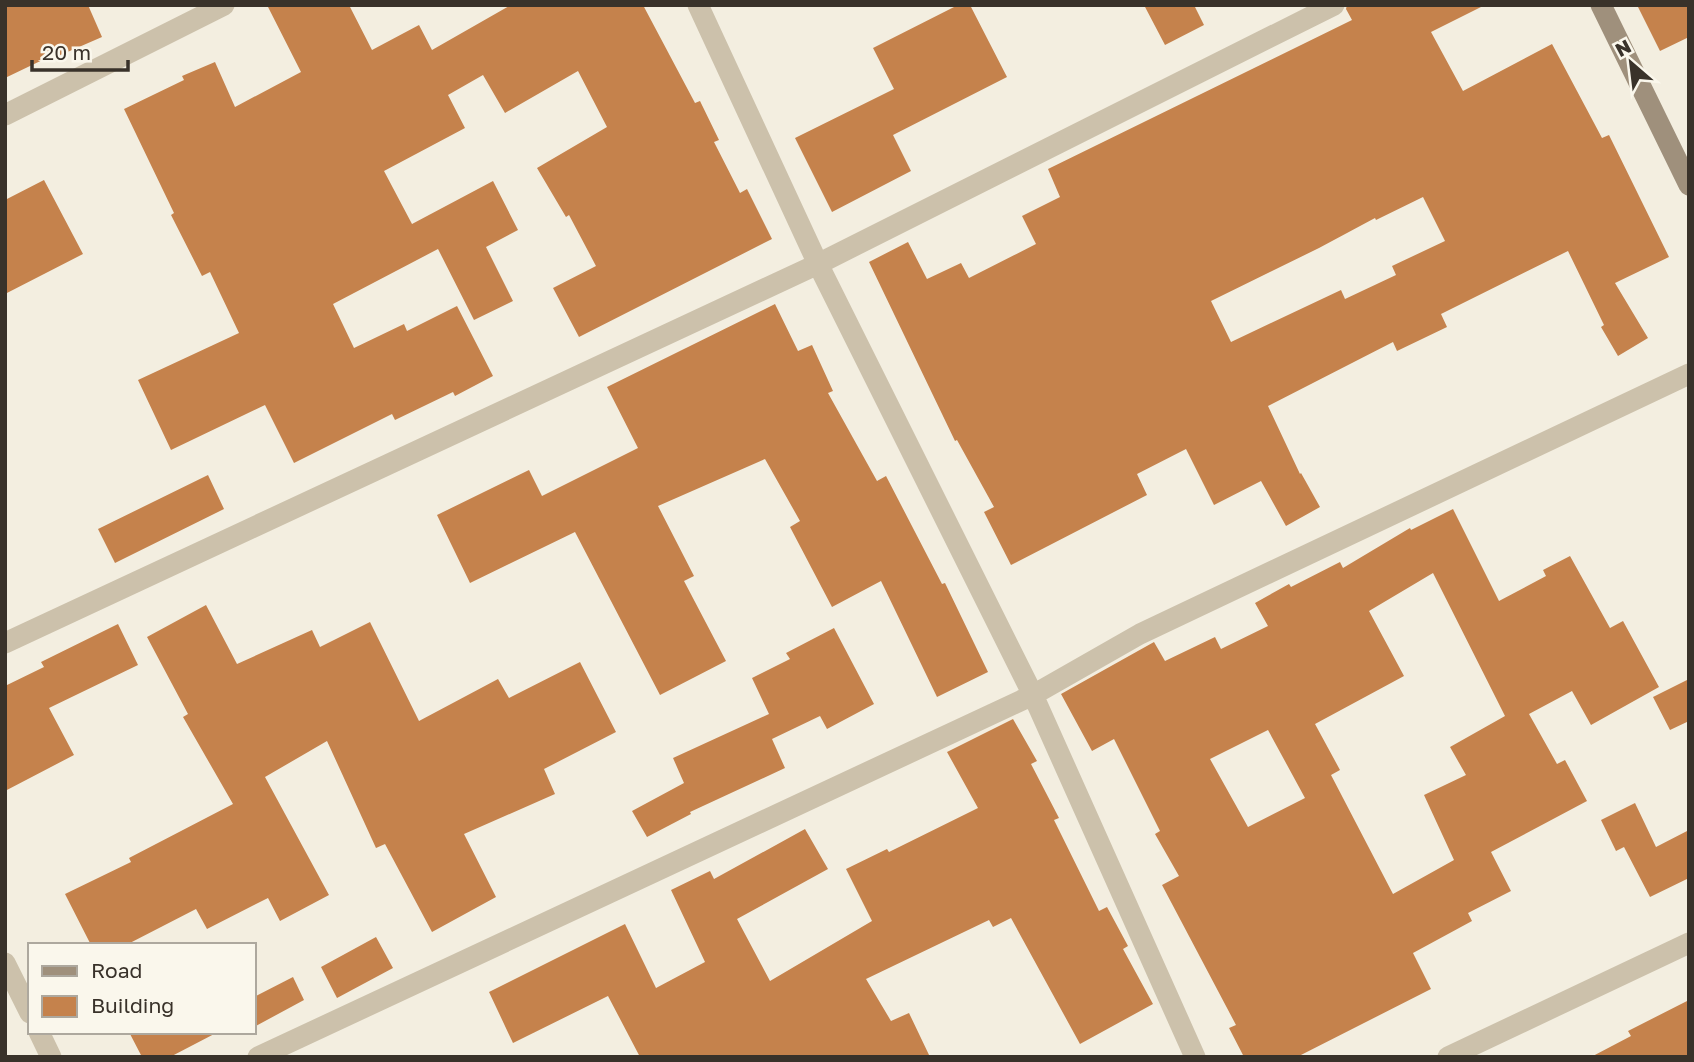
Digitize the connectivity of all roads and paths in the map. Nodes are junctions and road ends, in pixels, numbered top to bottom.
1 (224, 5) edge
2 (698, 5) edge
3 (1334, 5) edge
4 (1601, 5) edge
5 (5, 116) edge
6 (1689, 186) edge
7 (818, 264) junction
8 (1689, 374) edge
9 (5, 643) edge
10 (1033, 695) junction
11 (1689, 943) edge
12 (5, 963) edge
13 (28, 1009) edge
14 (40, 1034) edge
15 (51, 1057) edge
16 (258, 1057) edge
17 (1195, 1057) edge
18 (1448, 1057) edge

1 - 5 street
2 - 7 street
3 - 7 street
4 - 6 street
7 - 9 street
7 - 10 street
8 - 10 street
10 - 16 street
10 - 17 street
11 - 18 street
12 - 13 street
14 - 15 street

